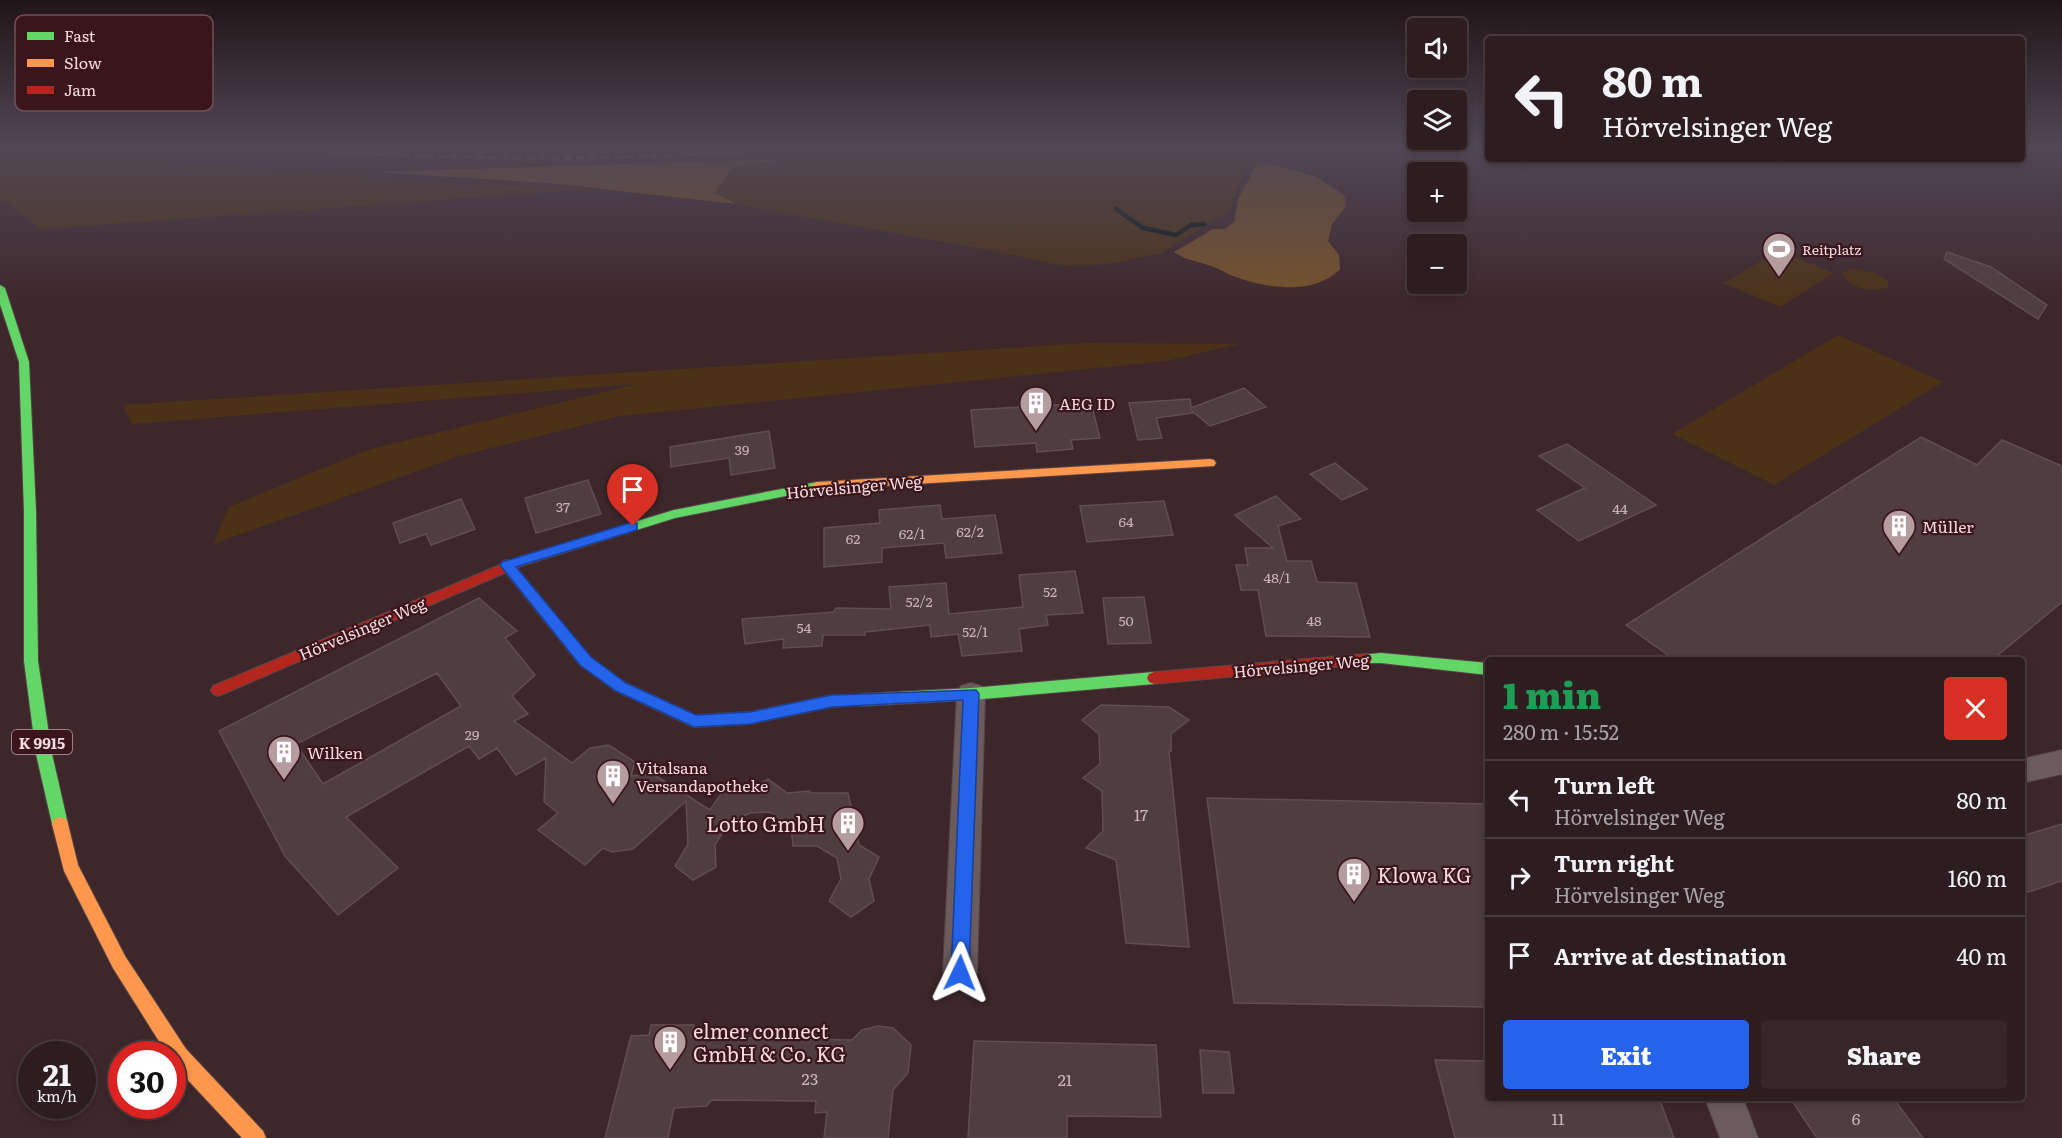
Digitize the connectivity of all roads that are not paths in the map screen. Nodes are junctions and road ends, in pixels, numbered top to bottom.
1 (0, 288) edge
2 (1210, 463) dead end
3 (507, 565) junction
4 (1485, 668) edge
5 (218, 690) dead end
6 (971, 694) junction
7 (2062, 762) edge
8 (2025, 770) edge
9 (960, 973) dead end
10 (1725, 1101) edge
11 (256, 1138) edge
12 (1739, 1138) edge

1 - 11 street, K 9915
2 - 3 street, Hörvelsinger Weg
3 - 5 street, Hörvelsinger Weg
3 - 6 street, Hörvelsinger Weg
4 - 6 street, Hörvelsinger Weg
6 - 9 street
7 - 8 street
10 - 12 street

